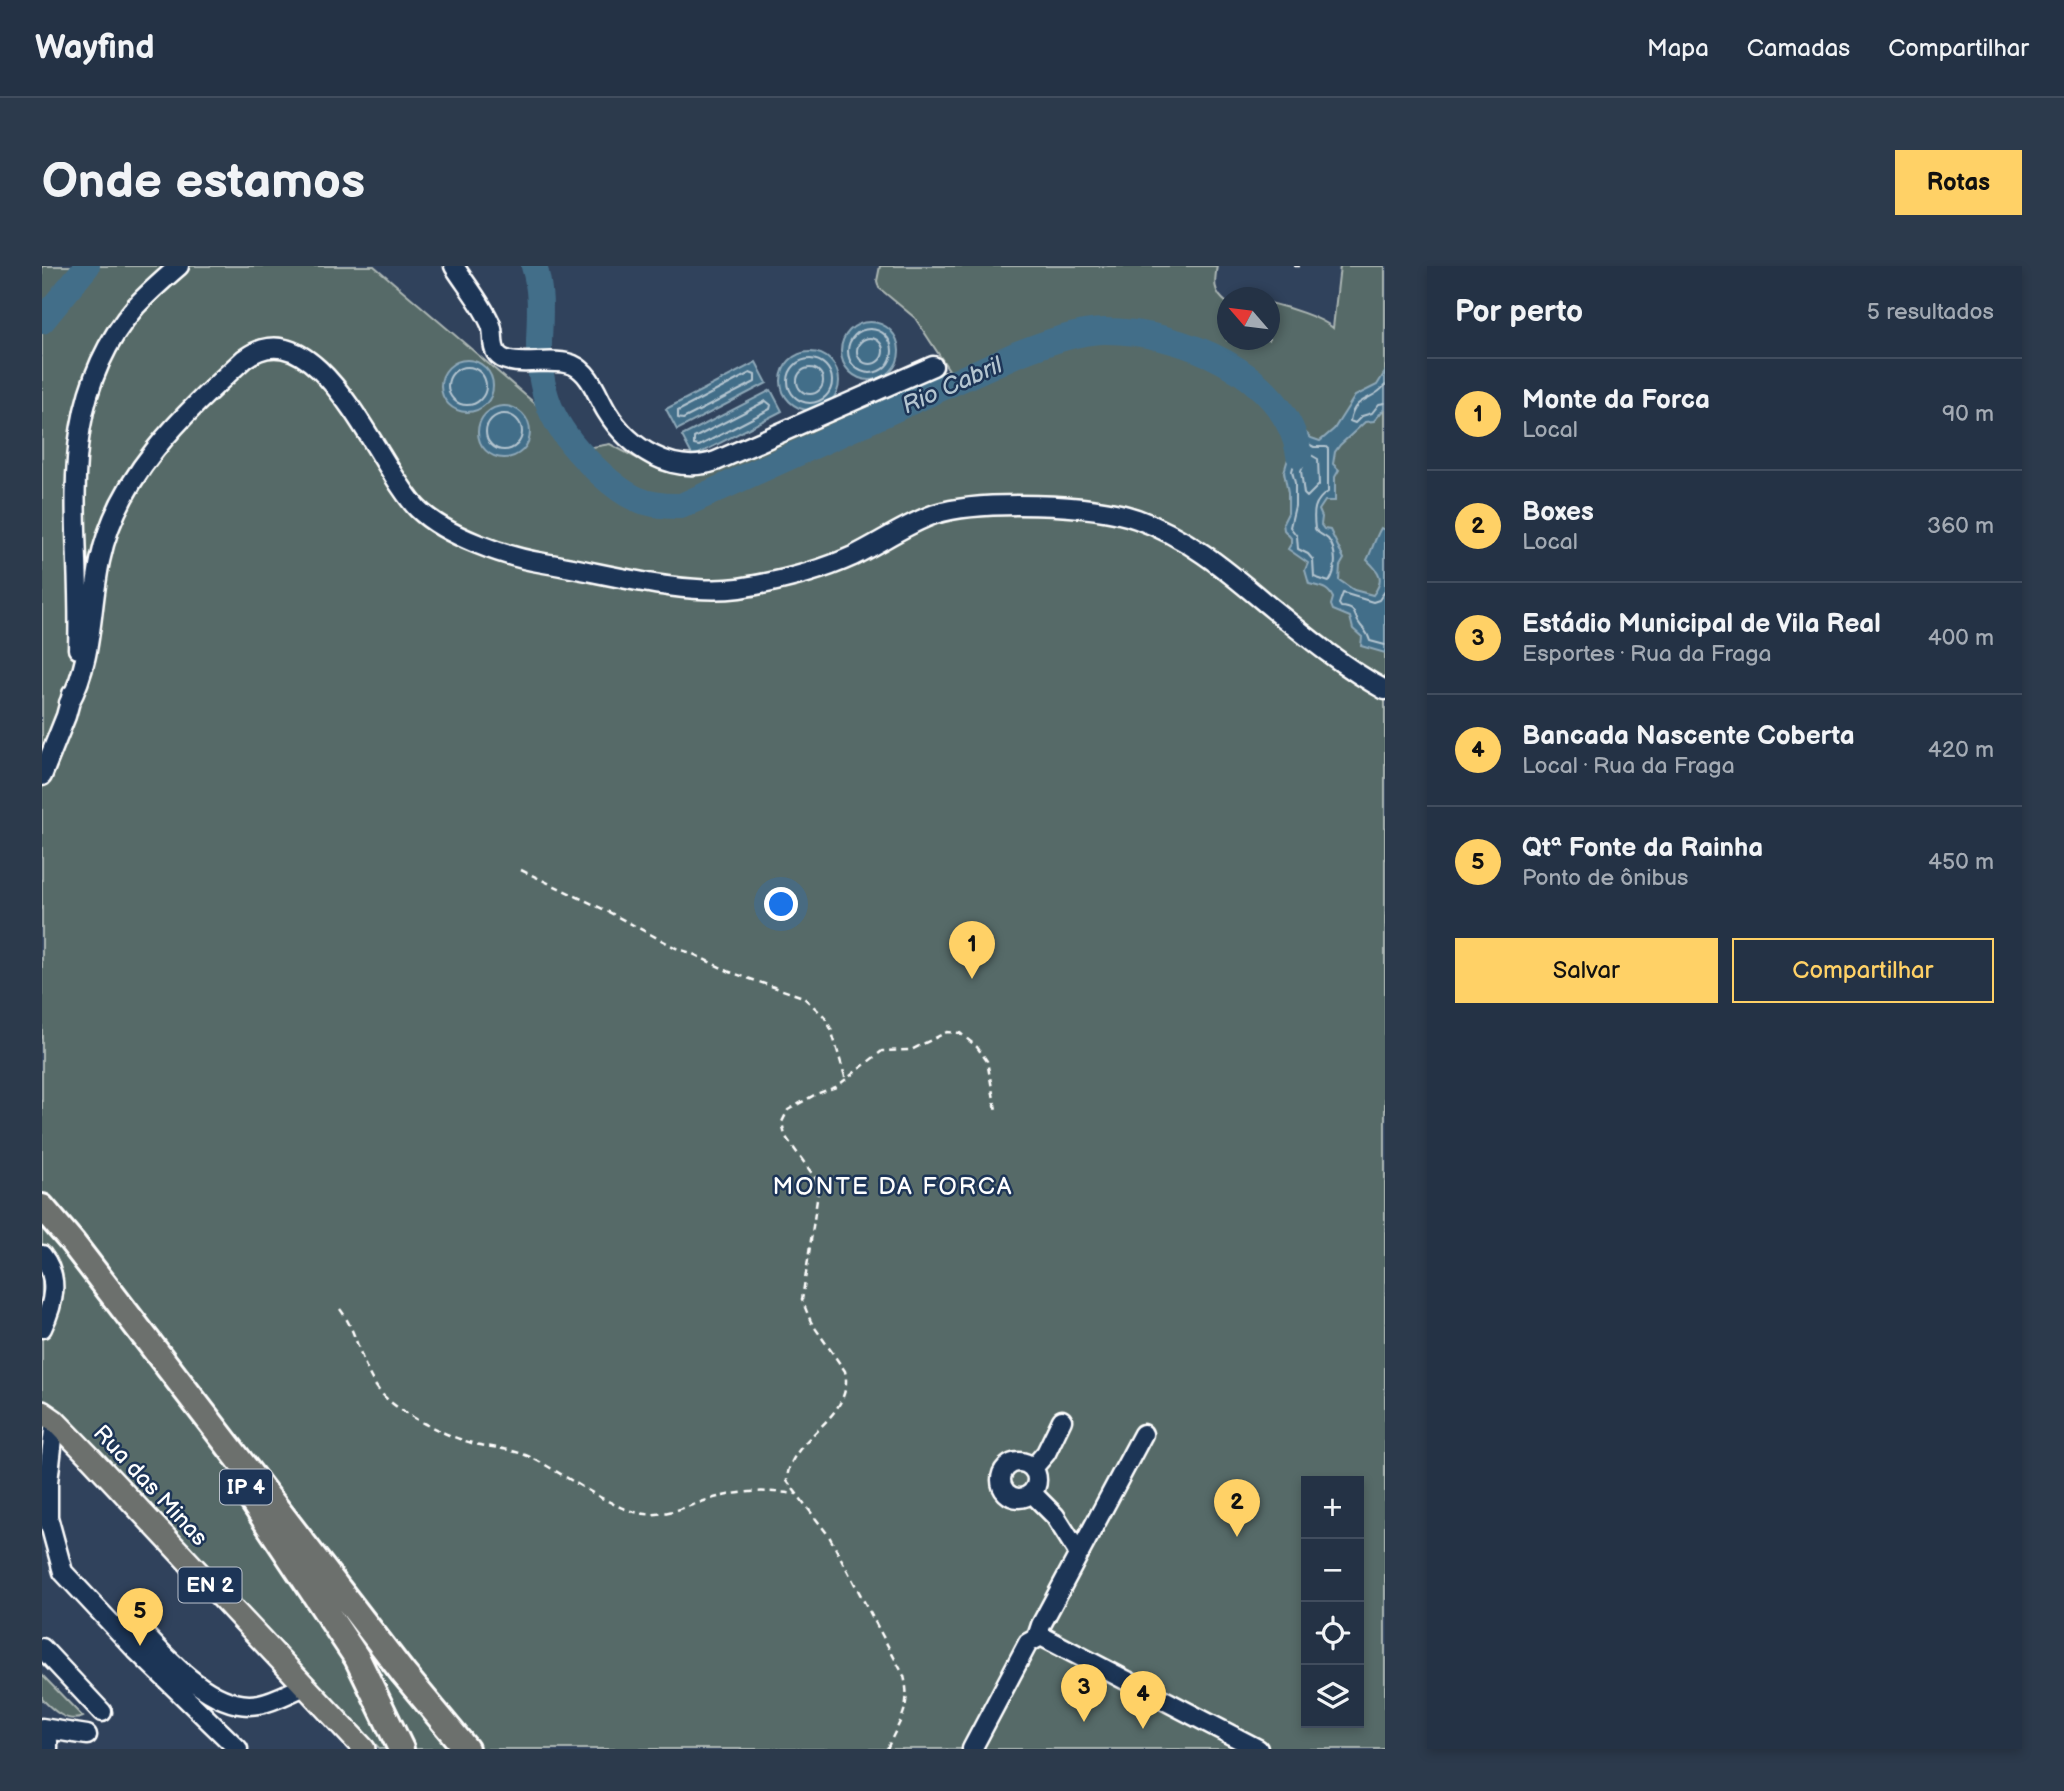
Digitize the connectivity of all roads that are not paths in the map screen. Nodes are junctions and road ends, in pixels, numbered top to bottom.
1 (178, 266) edge
2 (454, 266) edge
3 (933, 366) dead end
4 (1385, 690) edge
5 (69, 703) junction
6 (42, 776) edge
7 (42, 1208) edge
8 (42, 1224) edge
9 (42, 1255) edge
10 (43, 1326) edge
11 (48, 1417) edge
12 (1062, 1420) dead end
13 (1143, 1434) dead end
14 (220, 1452) junction
15 (1033, 1468) junction
16 (45, 1488) edge
17 (1032, 1493) junction
18 (1079, 1554) junction
19 (132, 1621) dead end
20 (1037, 1637) junction
21 (42, 1648) edge
22 (305, 1686) junction
23 (102, 1712) dead end
24 (42, 1730) edge
25 (87, 1735) dead end
26 (48, 1749) edge
27 (238, 1749) edge
28 (364, 1749) edge
29 (401, 1749) edge
30 (452, 1749) edge
31 (466, 1749) edge
32 (972, 1749) edge
33 (1258, 1749) edge

1 - 5 street
2 - 3 street
4 - 5 street
5 - 6 street
7 - 31 highway, IP 4
8 - 14 highway, IP 4
9 - 10 street
11 - 16 street
11 - 22 main road, Rua das Minas / EN 2
12 - 15 street
13 - 18 street
14 - 29 highway
14 - 30 highway, IP 4
15 - 17 street
15 - 17 street
16 - 27 street
17 - 18 street
18 - 20 street
19 - 22 street
20 - 32 street
20 - 33 street
21 - 23 street
22 - 28 main road, Rua das Minas / EN 2
24 - 25 street
24 - 26 street

